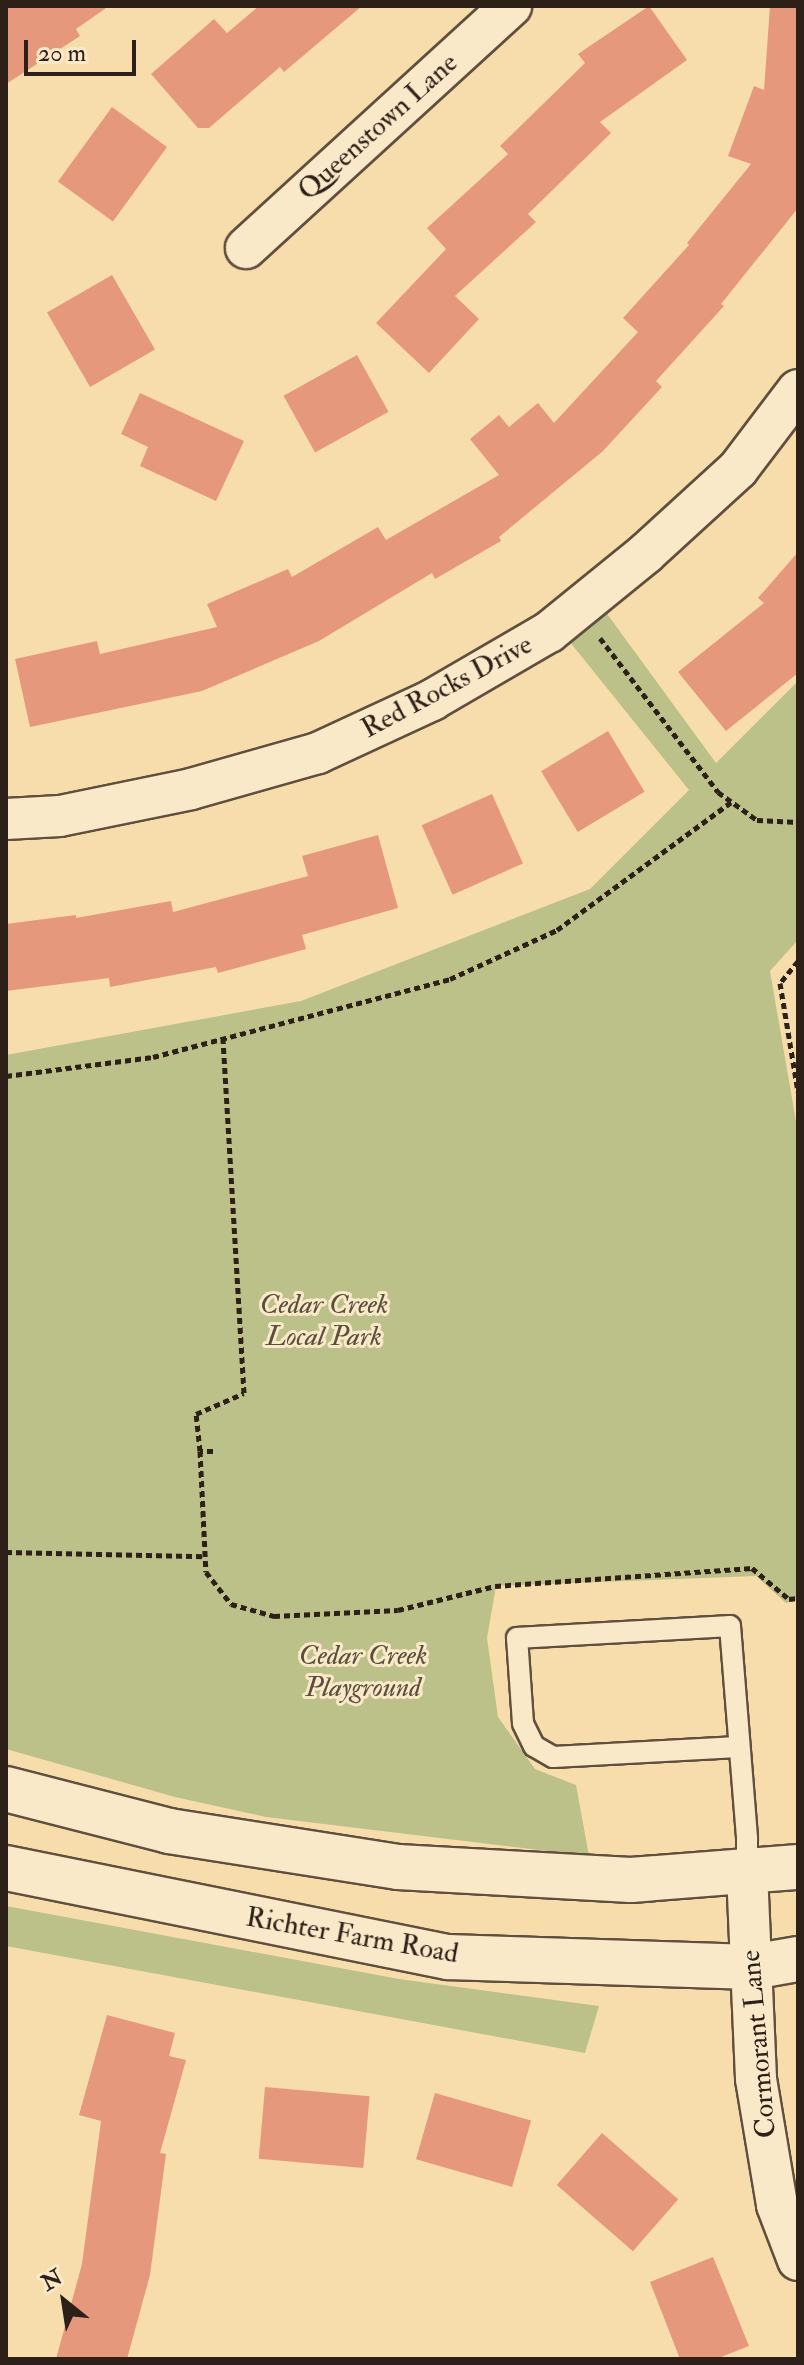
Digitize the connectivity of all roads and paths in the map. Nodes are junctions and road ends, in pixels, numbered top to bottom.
1 (511, 6) edge
2 (246, 248) dead end
3 (798, 390) edge
4 (577, 609) junction
5 (731, 802) junction
6 (6, 819) edge
7 (798, 822) edge
8 (798, 961) edge
9 (223, 1039) junction
10 (6, 1076) edge
11 (798, 1092) edge
12 (200, 1451) junction
13 (213, 1451) dead end
14 (6, 1552) edge
15 (205, 1556) junction
16 (798, 1598) edge
17 (738, 1747) junction
18 (6, 1789) edge
19 (798, 1867) edge
20 (6, 1868) edge
21 (747, 1872) junction
22 (798, 1959) edge
23 (752, 1967) junction
24 (798, 2260) edge

1 - 2 street, Queenstown Lane
3 - 4 street, Red Rocks Drive
4 - 5 path
4 - 6 street, Red Rocks Drive
5 - 7 path
5 - 9 path
8 - 11 path
9 - 10 path
9 - 12 path
12 - 13 path
12 - 15 path
14 - 15 path
15 - 16 path
17 - 17 lane
17 - 21 lane
18 - 21 main road
19 - 21 main road
20 - 23 main road, Richter Farm Road
21 - 23 street, Cormorant Lane
22 - 23 main road, Richter Farm Road
23 - 24 street, Cormorant Lane

